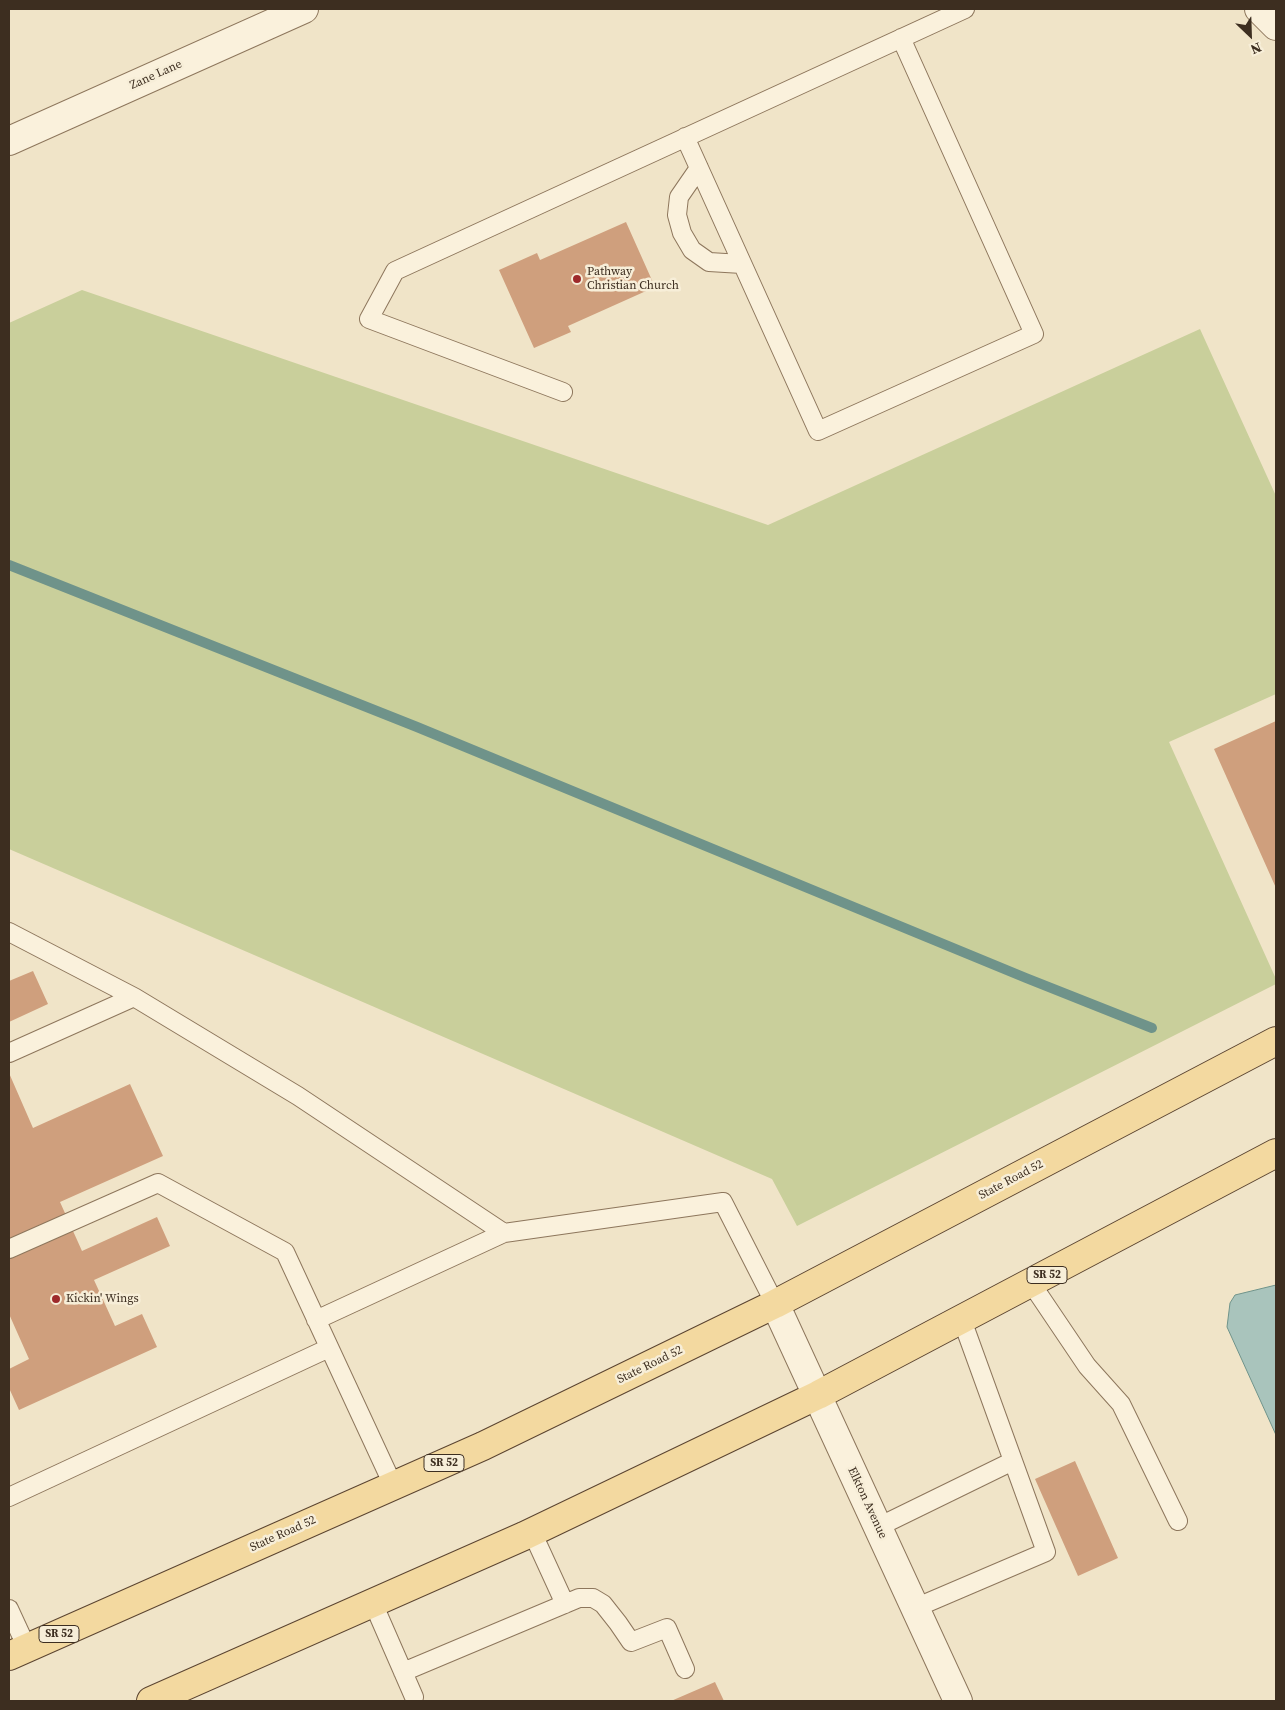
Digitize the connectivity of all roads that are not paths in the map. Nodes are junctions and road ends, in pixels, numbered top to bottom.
1 (304, 9) edge
2 (965, 9) edge
3 (1259, 9) edge
4 (1276, 26) edge
5 (901, 38) junction
6 (685, 137) junction
7 (9, 141) edge
8 (699, 168) junction
9 (742, 264) junction
10 (563, 392) dead end
11 (9, 932) edge
12 (134, 997) junction
13 (1276, 1040) edge
14 (9, 1053) edge
15 (1276, 1153) edge
16 (504, 1233) junction
17 (9, 1249) edge
18 (1031, 1283) junction
19 (775, 1304) junction
20 (316, 1320) junction
21 (962, 1320) junction
22 (330, 1348) junction
23 (818, 1395) junction
24 (1013, 1462) junction
25 (393, 1485) junction
26 (9, 1497) edge
27 (1178, 1521) dead end
28 (878, 1527) junction
29 (532, 1532) junction
30 (372, 1603) junction
31 (565, 1604) junction
32 (915, 1608) junction
33 (9, 1609) edge
34 (18, 1652) edge
35 (685, 1669) dead end
36 (403, 1672) junction
37 (412, 1700) edge
38 (151, 1701) edge
39 (958, 1701) edge

1 - 7 street, Zane Lane
2 - 5 lane
3 - 4 street
5 - 6 lane
5 - 9 lane
6 - 8 lane
6 - 10 lane
8 - 9 lane
8 - 9 lane
11 - 12 lane
12 - 14 lane
12 - 16 lane
13 - 19 main road, State Road 52 / SR 52
15 - 18 main road, SR 52
16 - 19 lane
16 - 20 lane
17 - 20 lane
18 - 21 main road, SR 52
18 - 27 lane
19 - 23 street, Elkton Avenue
19 - 25 main road, State Road 52 / SR 52
20 - 22 lane
21 - 23 main road, SR 52
21 - 24 lane
22 - 25 lane
22 - 26 lane
23 - 28 street, Elkton Avenue
23 - 29 main road, SR 52
24 - 28 lane
24 - 32 lane
25 - 34 main road, State Road 52 / SR 52
28 - 32 street, Elkton Avenue
29 - 30 main road, SR 52
29 - 31 lane
30 - 36 lane
30 - 38 main road, SR 52
31 - 35 lane
31 - 36 lane
32 - 39 street, Elkton Avenue
33 - 34 lane
36 - 37 lane

